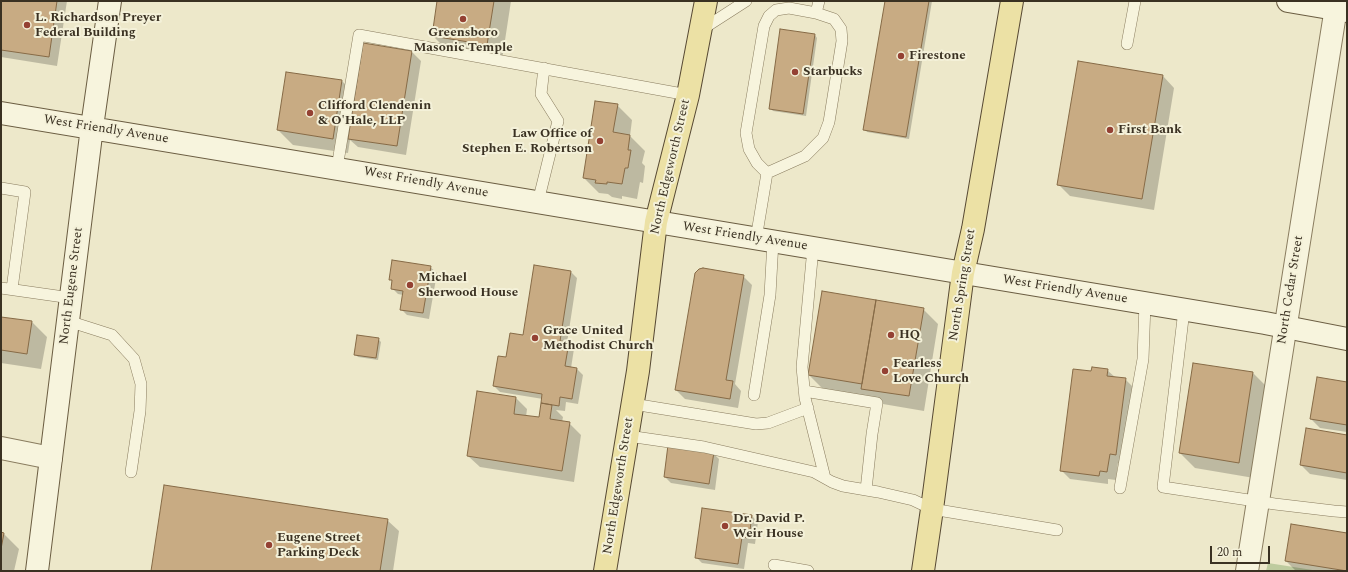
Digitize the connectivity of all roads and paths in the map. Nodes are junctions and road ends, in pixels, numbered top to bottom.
1 (110, 1) edge
2 (706, 1) edge
3 (746, 1) edge
4 (774, 1) edge
5 (819, 1) edge
6 (1012, 1) edge
7 (1135, 1) edge
8 (1288, 1) edge
9 (1340, 7) edge
10 (789, 8) junction
11 (816, 13) junction
12 (700, 30) junction
13 (1127, 44) dead end
14 (544, 68) junction
15 (688, 94) junction
16 (1, 112) edge
17 (92, 128) junction
18 (337, 168) junction
19 (767, 173) junction
20 (1, 188) edge
21 (538, 202) junction
22 (656, 222) junction
23 (764, 240) junction
24 (813, 248) junction
25 (963, 273) junction
26 (6, 289) edge
27 (71, 298) junction
28 (1146, 304) junction
29 (1184, 310) junction
30 (68, 321) junction
31 (1285, 327) junction
32 (1347, 339) edge
33 (804, 391) junction
34 (754, 395) dead end
35 (633, 404) junction
36 (808, 408) junction
37 (628, 436) junction
38 (1, 448) edge
39 (51, 458) junction
40 (131, 472) dead end
41 (825, 478) junction
42 (1120, 488) dead end
43 (866, 490) junction
44 (1258, 501) junction
45 (932, 509) junction
46 (1347, 512) edge
47 (1057, 530) dead end
48 (774, 565) dead end
49 (37, 571) edge
50 (605, 571) edge
51 (808, 571) edge
52 (922, 571) edge
53 (1247, 571) edge

1 - 17 main road, North Eugene Street
2 - 12 main road, North Edgeworth Street
3 - 12 lane
4 - 10 lane
5 - 11 lane
6 - 25 main road, North Spring Street
7 - 13 lane
8 - 9 main road
9 - 31 main road, North Cedar Street
10 - 11 lane
10 - 19 lane
11 - 19 lane
12 - 15 main road, North Edgeworth Street
14 - 15 lane
14 - 18 lane
14 - 21 lane
15 - 22 main road, North Edgeworth Street
16 - 17 main road, West Friendly Avenue
17 - 18 main road, West Friendly Avenue
17 - 27 main road, North Eugene Street
18 - 21 main road, West Friendly Avenue
19 - 23 lane
20 - 26 lane
21 - 22 main road, West Friendly Avenue
22 - 23 main road, West Friendly Avenue
22 - 35 main road, North Edgeworth Street
23 - 24 main road, West Friendly Avenue
23 - 34 lane
24 - 25 main road, West Friendly Avenue
24 - 33 lane
25 - 28 main road, West Friendly Avenue
25 - 45 main road, North Spring Street
26 - 27 lane
27 - 30 main road, North Eugene Street
28 - 29 main road, West Friendly Avenue
28 - 42 lane
29 - 31 main road, West Friendly Avenue
29 - 44 lane
30 - 39 main road, North Eugene Street
30 - 40 lane
31 - 32 main road, West Friendly Avenue
31 - 44 main road, North Cedar Street
33 - 36 lane
33 - 43 lane
35 - 36 lane
35 - 37 main road, North Edgeworth Street
36 - 41 lane
37 - 41 lane
37 - 50 main road, North Edgeworth Street
38 - 39 main road
39 - 49 main road, North Eugene Street
41 - 43 lane
43 - 45 lane
44 - 46 lane
44 - 53 main road, North Cedar Street
45 - 47 lane
45 - 52 main road, North Spring Street
48 - 51 lane

